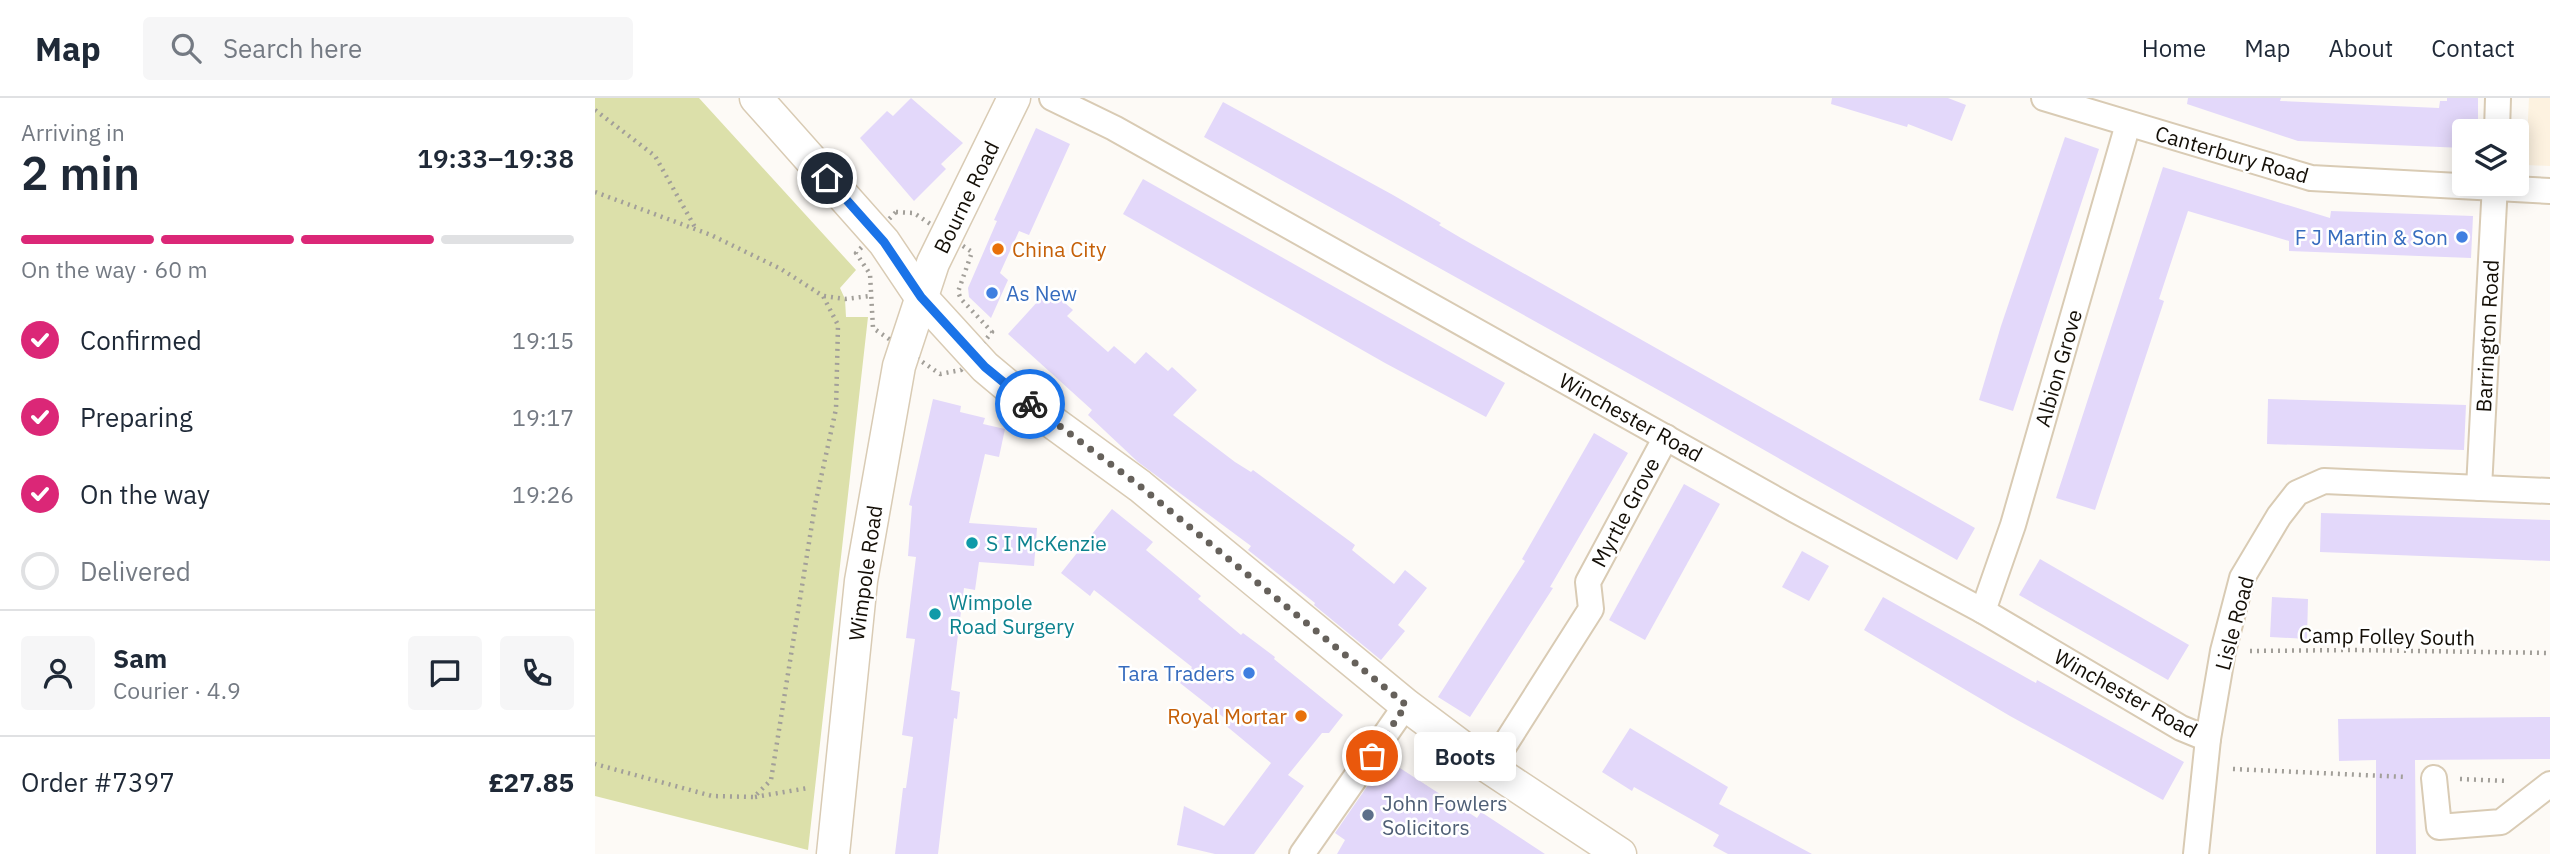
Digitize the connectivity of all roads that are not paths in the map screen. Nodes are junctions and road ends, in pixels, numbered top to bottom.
1 (756, 98) edge
2 (1014, 98) edge
3 (1052, 98) edge
4 (2044, 98) edge
5 (2498, 98) edge
6 (2497, 119) edge
7 (2128, 124) junction
8 (2452, 184) edge
9 (2529, 189) edge
10 (2550, 191) edge
11 (2494, 196) edge
12 (921, 297) junction
13 (1666, 437) junction
14 (2479, 488) junction
15 (2550, 491) edge
16 (1983, 611) junction
17 (1406, 705) junction
18 (2208, 738) junction
19 (1490, 768) junction
20 (2434, 778) road end
21 (2550, 784) edge
22 (833, 854) edge
23 (1303, 854) edge
24 (1620, 854) edge
25 (2196, 854) edge

1 - 12 street
2 - 12 street, Bourne Road
3 - 13 street, Winchester Road
4 - 7 street, Canterbury Road
5 - 6 street
7 - 8 street, Canterbury Road
7 - 16 street, Albion Grove
9 - 10 street, Canterbury Road
11 - 14 street, Barrington Road
12 - 17 street
12 - 22 street, Wimpole Road
13 - 16 street, Winchester Road
13 - 19 street, Myrtle Grove
14 - 15 street, Lisle Road
14 - 18 street, Lisle Road
16 - 18 street, Winchester Road
17 - 19 street
17 - 23 street
18 - 25 street, Lisle Road
19 - 24 street
20 - 21 street

